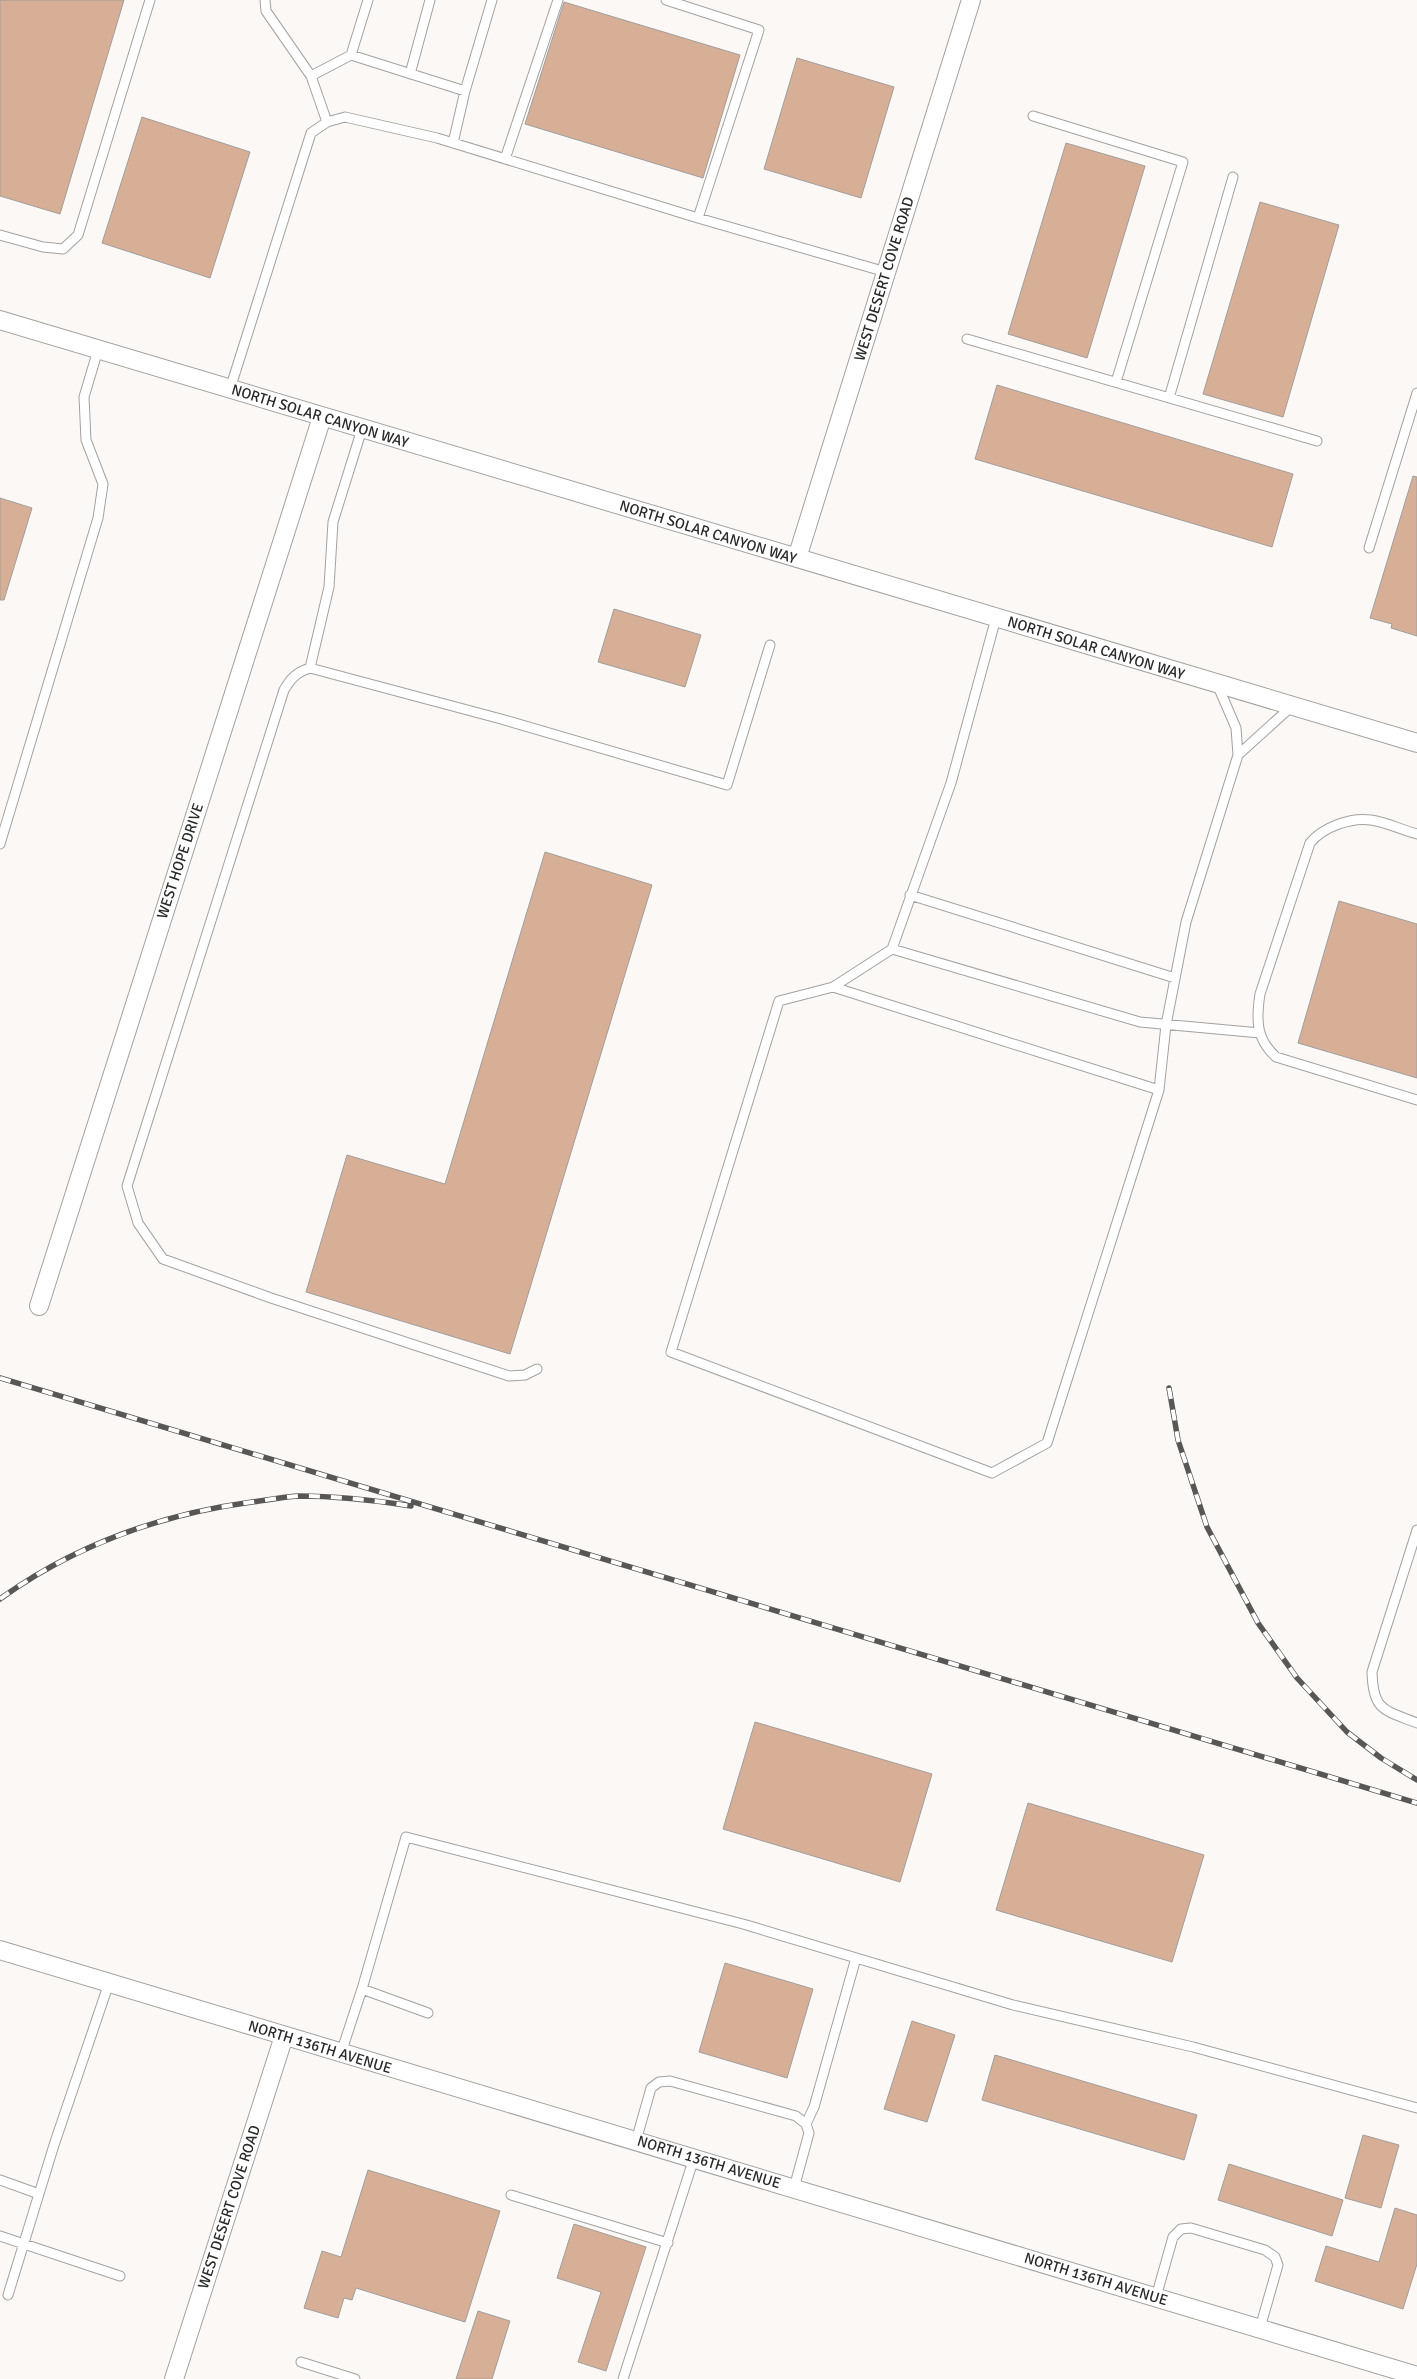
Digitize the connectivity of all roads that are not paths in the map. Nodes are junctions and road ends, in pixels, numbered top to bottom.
1 (150, 0) edge
2 (266, 0) edge
3 (368, 0) edge
4 (430, 0) edge
5 (492, 0) edge
6 (558, 0) edge
7 (666, 0) edge
8 (971, 0) edge
9 (351, 56) junction
10 (410, 74) junction
11 (311, 76) junction
12 (465, 91) junction
13 (1033, 116) dead end
14 (327, 122) junction
15 (453, 143) junction
16 (505, 159) junction
17 (1233, 176) dead end
18 (698, 218) junction
19 (0, 235) edge
20 (886, 272) junction
21 (0, 320) edge
22 (967, 339) dead end
23 (98, 350) junction
24 (1116, 382) junction
25 (230, 389) junction
26 (1417, 393) edge
27 (1168, 398) junction
28 (322, 417) junction
29 (362, 428) junction
30 (1317, 441) dead end
31 (1369, 548) dead end
32 (797, 558) junction
33 (996, 618) junction
34 (770, 645) dead end
35 (310, 668) junction
36 (1217, 684) junction
37 (1292, 706) junction
38 (1417, 743) edge
39 (1238, 755) junction
40 (1417, 834) edge
41 (0, 844) edge
42 (910, 895) junction
43 (892, 949) junction
44 (1175, 978) junction
45 (833, 987) junction
46 (1166, 1024) junction
47 (1260, 1033) junction
48 (1159, 1090) junction
49 (1417, 1100) edge
50 (39, 1306) dead end
51 (537, 1369) dead end
52 (1417, 1530) edge
53 (1417, 1723) edge
54 (0, 1950) edge
55 (856, 1958) junction
56 (109, 1983) junction
57 (362, 1989) junction
58 (428, 2013) dead end
59 (284, 2036) junction
60 (341, 2053) junction
61 (1417, 2108) edge
62 (806, 2124) junction
63 (636, 2141) junction
64 (694, 2158) junction
65 (0, 2180) edge
66 (794, 2188) junction
67 (39, 2194) junction
68 (511, 2195) dead end
69 (0, 2236) edge
70 (668, 2243) junction
71 (24, 2244) junction
72 (120, 2276) dead end
73 (8, 2296) dead end
74 (1156, 2297) junction
75 (1260, 2328) junction
76 (301, 2362) dead end
77 (1417, 2376) edge
78 (174, 2379) edge
79 (355, 2379) edge
80 (623, 2379) edge

1 - 19 lane
2 - 11 lane
3 - 9 lane
4 - 10 lane
5 - 12 lane
6 - 16 lane
7 - 18 lane
8 - 20 street, WEST DESERT COVE ROAD
9 - 10 lane
9 - 11 lane
10 - 12 lane
11 - 14 lane
12 - 15 lane
13 - 24 lane
14 - 15 lane
14 - 25 lane
15 - 16 lane
16 - 18 lane
17 - 27 lane
18 - 20 lane
20 - 32 street, WEST DESERT COVE ROAD
21 - 23 street, NORTH SOLAR CANYON WAY
22 - 24 lane
23 - 25 street, NORTH SOLAR CANYON WAY
23 - 41 lane
24 - 27 lane
25 - 28 street, NORTH SOLAR CANYON WAY
26 - 31 lane
27 - 30 lane
28 - 29 street, NORTH SOLAR CANYON WAY
28 - 50 street, WEST HOPE DRIVE
29 - 32 street, NORTH SOLAR CANYON WAY
29 - 35 lane
32 - 33 street, NORTH SOLAR CANYON WAY
33 - 36 street, NORTH SOLAR CANYON WAY
33 - 42 lane
34 - 35 lane
35 - 51 lane
36 - 37 street, NORTH SOLAR CANYON WAY
36 - 39 lane
37 - 38 street, NORTH SOLAR CANYON WAY
37 - 39 lane
39 - 44 lane
40 - 47 lane
42 - 43 lane
42 - 44 lane
43 - 45 lane
43 - 46 lane
44 - 46 lane
45 - 48 lane
45 - 48 lane
46 - 47 lane
46 - 48 lane
47 - 49 lane
52 - 53 lane
54 - 56 street, NORTH 136TH AVENUE
55 - 57 lane
55 - 61 lane
55 - 62 lane
56 - 59 street, NORTH 136TH AVENUE
56 - 67 lane
57 - 58 lane
57 - 60 lane
59 - 60 street, NORTH 136TH AVENUE
59 - 78 street, WEST DESERT COVE ROAD
60 - 63 street, NORTH 136TH AVENUE
62 - 63 lane
62 - 66 lane
63 - 64 street, NORTH 136TH AVENUE
64 - 66 street, NORTH 136TH AVENUE
64 - 70 lane
65 - 67 lane
66 - 74 street, NORTH 136TH AVENUE
67 - 71 lane
68 - 70 lane
69 - 71 lane
70 - 80 lane
71 - 72 lane
71 - 73 lane
74 - 75 street, NORTH 136TH AVENUE
74 - 75 lane
75 - 77 street, NORTH 136TH AVENUE
76 - 79 lane

